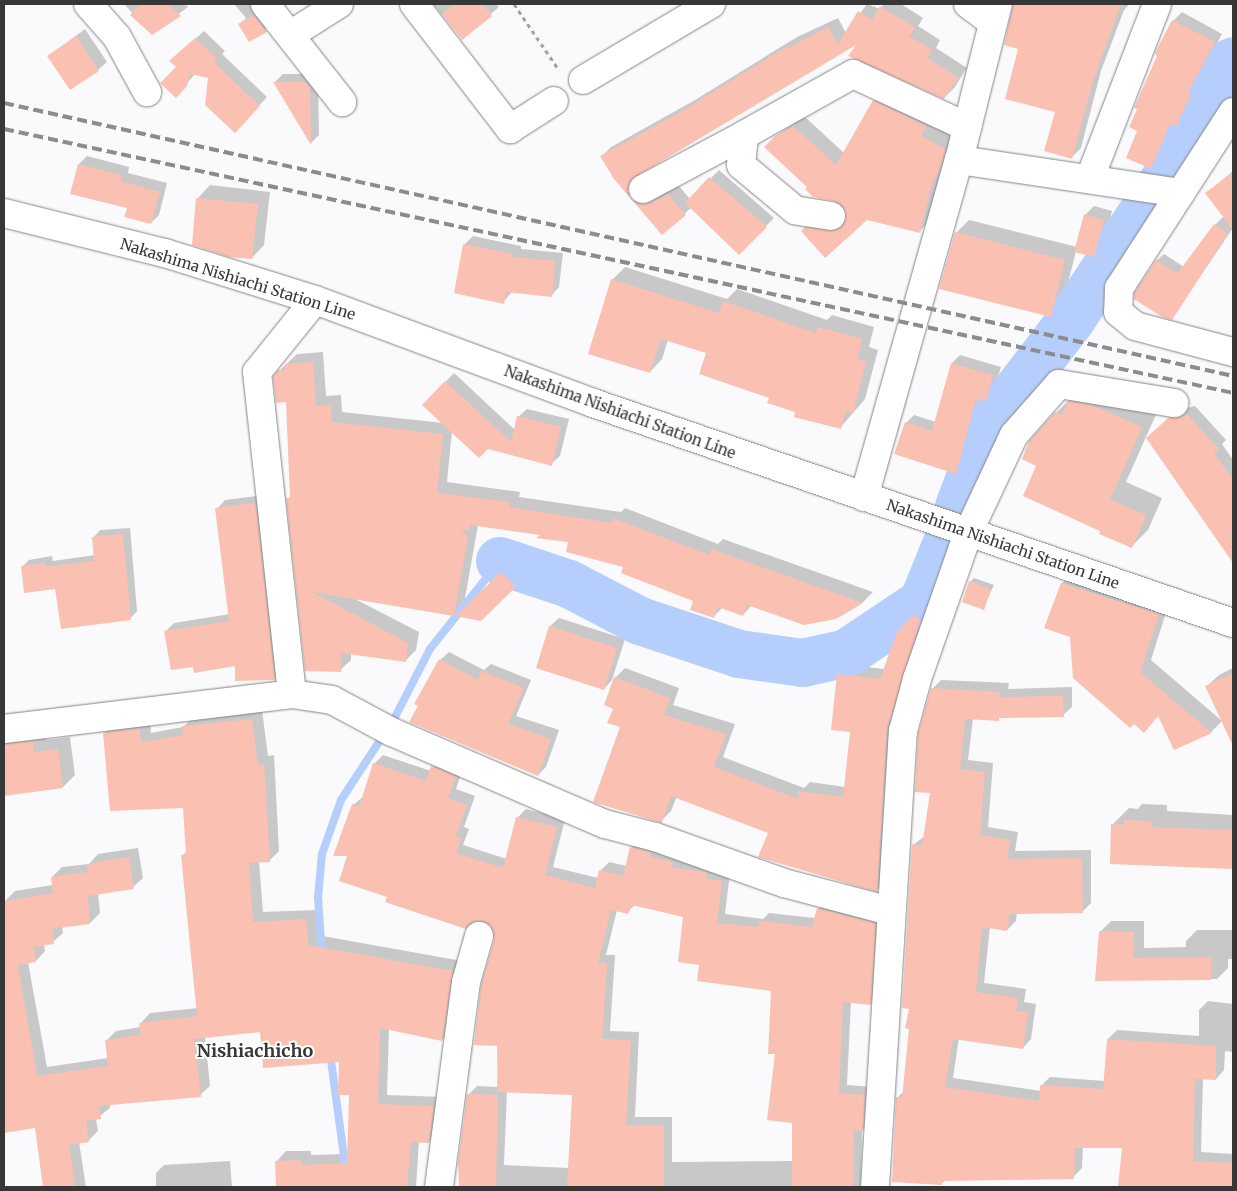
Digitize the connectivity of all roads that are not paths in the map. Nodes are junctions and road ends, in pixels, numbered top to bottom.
1 (88, 4) edge
2 (265, 4) edge
3 (339, 4) edge
4 (414, 4) edge
5 (711, 4) edge
6 (968, 4) edge
7 (1157, 4) edge
8 (995, 14) edge
9 (290, 35) junction
10 (572, 77) road end
11 (147, 92) dead end
12 (554, 101) dead end
13 (342, 102) dead end
14 (1233, 112) edge
15 (967, 127) junction
16 (744, 135) junction
17 (959, 160) junction
18 (1090, 178) junction
19 (643, 188) dead end
20 (1165, 190) junction
21 (4, 213) edge
22 (831, 216) dead end
23 (315, 300) junction
24 (1233, 352) edge
25 (1174, 403) dead end
26 (864, 497) junction
27 (968, 533) junction
28 (1233, 623) edge
29 (292, 694) junction
30 (4, 729) edge
31 (890, 911) junction
32 (479, 936) dead end
33 (439, 1187) edge
34 (875, 1187) edge

1 - 11 street
2 - 9 street
3 - 9 street
4 - 12 street
5 - 10 street
6 - 8 street
7 - 18 street
8 - 15 street
9 - 13 street
14 - 20 street
15 - 16 street
15 - 17 street
16 - 19 street
16 - 22 street
17 - 18 street
17 - 26 street
18 - 20 street
20 - 24 street
21 - 23 street, Nakashima Nishiachi Station Line
23 - 26 street, Nakashima Nishiachi Station Line
23 - 29 street
25 - 27 street
26 - 27 street, Nakashima Nishiachi Station Line
27 - 28 street, Nakashima Nishiachi Station Line
27 - 31 street
29 - 30 street
29 - 31 street
31 - 34 street
32 - 33 street

